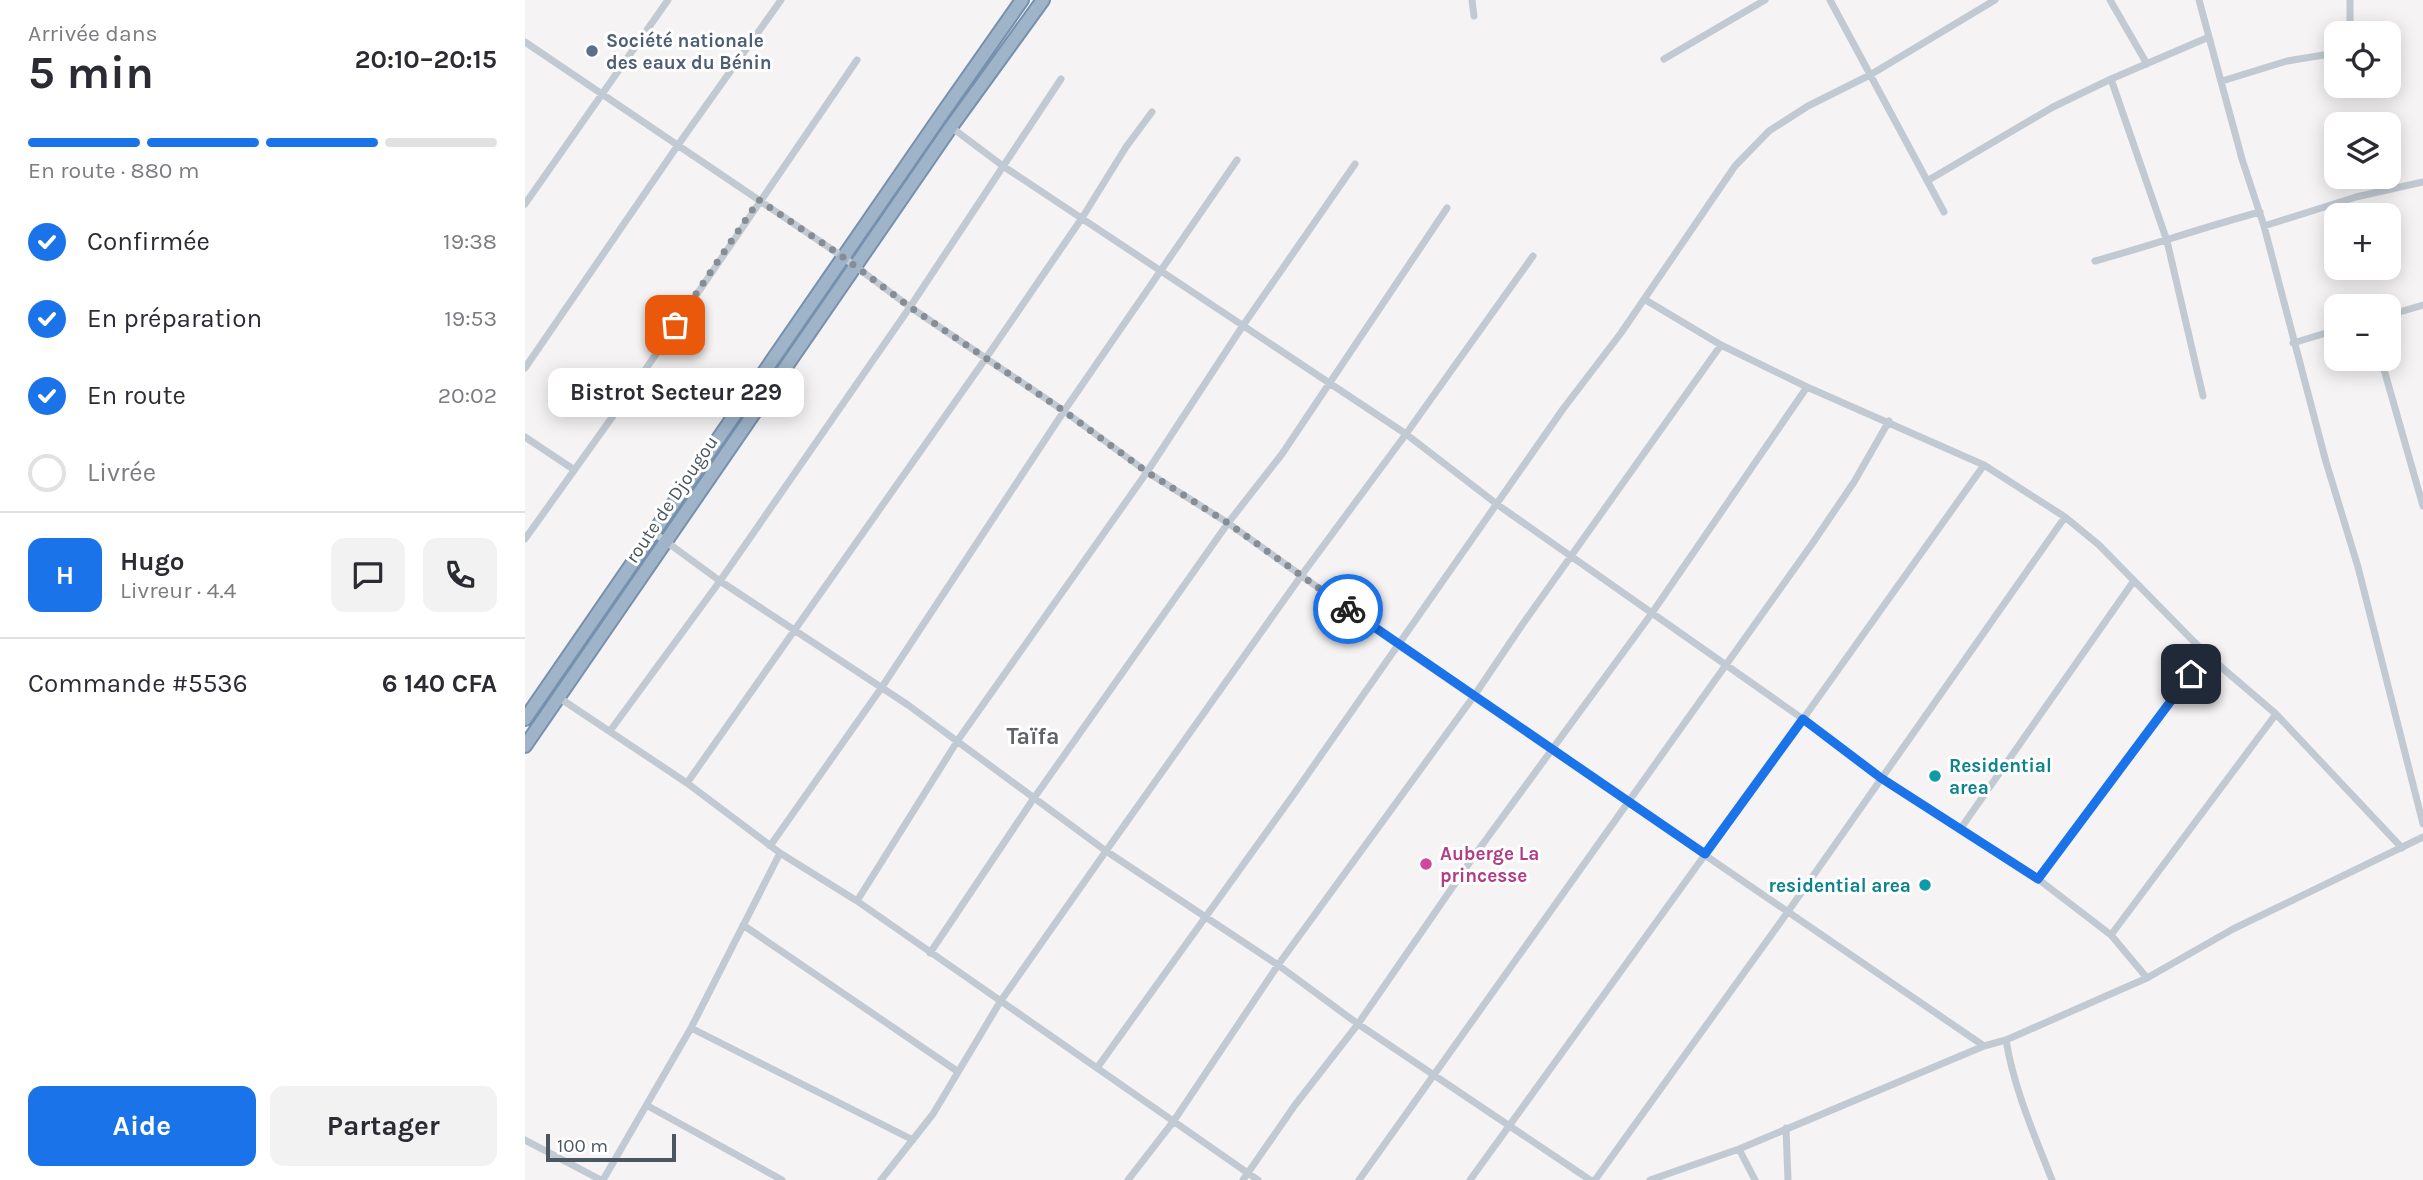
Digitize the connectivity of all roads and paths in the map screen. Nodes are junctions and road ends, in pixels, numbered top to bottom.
1 (668, 0) edge
2 (781, 0) edge
3 (1023, 0) edge
4 (1044, 0) edge
5 (1472, 0) edge
6 (1765, 0) edge
7 (1831, 0) edge
8 (1996, 0) edge
9 (2110, 0) edge
10 (2199, 0) edge
11 (2350, 0) edge
12 (1474, 16) dead end
13 (2350, 21) edge
14 (2209, 37) junction
15 (525, 43) edge
16 (2324, 55) edge
17 (1664, 59) dead end
18 (857, 60) dead end
19 (2147, 64) junction
20 (1870, 75) junction
21 (1061, 79) dead end
22 (2111, 79) junction
23 (2223, 81) junction
24 (603, 95) junction
25 (1152, 112) dead end
26 (951, 127) junction
27 (678, 145) junction
28 (1237, 160) dead end
29 (1355, 164) dead end
30 (1003, 166) junction
31 (1927, 181) junction
32 (2423, 181) edge
33 (759, 200) junction
34 (525, 204) edge
35 (1447, 208) dead end
36 (1944, 212) dead end
37 (2260, 212) junction
38 (1082, 218) junction
39 (2264, 226) junction
40 (2167, 241) junction
41 (1532, 256) dead end
42 (843, 257) junction
43 (2095, 261) dead end
44 (856, 267) junction
45 (1161, 272) junction
46 (1644, 299) junction
47 (2423, 305) edge
48 (910, 307) junction
49 (2401, 311) edge
50 (1243, 327) junction
51 (2324, 334) edge
52 (2293, 343) junction
53 (1721, 345) junction
54 (986, 358) junction
55 (525, 368) edge
56 (2384, 371) edge
57 (1329, 384) junction
58 (1807, 387) junction
59 (2203, 396) dead end
60 (1064, 411) junction
61 (1889, 421) junction
62 (1406, 435) junction
63 (525, 436) edge
64 (1984, 465) junction
65 (573, 469) junction
66 (1147, 472) junction
67 (1498, 505) junction
68 (2423, 506) edge
69 (2065, 517) junction
70 (1228, 523) junction
71 (653, 533) junction
72 (525, 539) edge
73 (667, 541) junction
74 (1572, 557) junction
75 (1301, 576) junction
76 (719, 581) junction
77 (2133, 582) junction
78 (1652, 613) junction
79 (795, 630) junction
80 (1398, 645) junction
81 (2206, 654) junction
82 (1726, 666) junction
83 (882, 687) junction
84 (1474, 696) junction
85 (558, 697) junction
86 (2276, 714) junction
87 (525, 719) edge
88 (1803, 719) junction
89 (610, 731) junction
90 (958, 740) junction
91 (525, 746) edge
92 (1551, 749) junction
93 (1881, 778) junction
94 (687, 783) junction
95 (1034, 798) junction
96 (1629, 802) junction
97 (2423, 824) edge
98 (1961, 828) junction
99 (2423, 837) edge
100 (770, 846) junction
101 (2402, 848) junction
102 (1106, 851) junction
103 (780, 853) junction
104 (1705, 854) junction
105 (2038, 879) junction
106 (857, 901) junction
107 (1787, 913) junction
108 (1206, 917) junction
109 (743, 925) junction
110 (2111, 935) junction
111 (930, 953) junction
112 (1278, 965) junction
113 (2147, 978) junction
114 (1000, 1002) junction
115 (1358, 1024) junction
116 (691, 1028) junction
117 (2006, 1040) junction
118 (1984, 1046) junction
119 (1097, 1068) junction
120 (957, 1072) junction
121 (1434, 1074) junction
122 (648, 1106) junction
123 (1173, 1122) junction
124 (1510, 1125) junction
125 (1786, 1128) junction
126 (525, 1140) edge
127 (913, 1140) junction
128 (1739, 1149) junction
129 (1245, 1177) edge
130 (602, 1180) edge
131 (782, 1180) edge
132 (881, 1180) edge
133 (1128, 1180) edge
134 (1258, 1180) edge
135 (1359, 1180) edge
136 (1470, 1180) edge
137 (1592, 1180) edge
138 (1650, 1180) edge
139 (1755, 1180) edge
140 (1788, 1180) edge
141 (2052, 1180) edge

1 - 24 street
2 - 27 street
3 - 42 highway, route de Djougou
4 - 26 highway, route de Djougou
5 - 12 street
6 - 17 street
7 - 20 street
8 - 20 street
9 - 19 street
10 - 14 street
11 - 13 street
14 - 19 street
14 - 23 street
15 - 24 street
16 - 23 street
18 - 33 street
19 - 22 street
20 - 31 street
20 - 46 street
21 - 30 street
22 - 31 street
22 - 40 street
23 - 37 street
24 - 27 street
24 - 34 street
25 - 38 street
26 - 30 street
26 - 44 highway, route de Djougou
27 - 33 street
27 - 55 street
28 - 45 street
29 - 50 street
30 - 38 street
30 - 48 street
31 - 36 street
32 - 39 street
33 - 42 street
33 - 65 street
35 - 57 street
37 - 39 street
37 - 40 street
38 - 45 street
38 - 54 street
39 - 52 street
40 - 43 street
40 - 59 street
41 - 62 street
42 - 44 street
42 - 71 highway, route de Djougou
44 - 48 street
44 - 73 highway, route de Djougou
45 - 50 street
45 - 60 street
46 - 53 street
46 - 67 street
47 - 49 street
48 - 54 street
48 - 76 street
50 - 57 street
50 - 66 street
51 - 52 street
52 - 97 street
53 - 58 street
53 - 74 street
54 - 60 street
54 - 79 street
56 - 68 street
57 - 62 street
57 - 70 street
58 - 61 street
58 - 78 street
60 - 66 street
60 - 83 street
61 - 64 street
61 - 82 street
62 - 67 street
62 - 75 street
63 - 65 street
64 - 69 street
64 - 88 street
65 - 72 street
66 - 70 street
66 - 90 street
67 - 74 street
67 - 80 street
69 - 77 street
69 - 93 street
70 - 75 street
70 - 95 street
71 - 73 street
71 - 87 highway, route de Djougou
73 - 76 street
73 - 85 highway, route de Djougou
74 - 78 street
74 - 84 street
75 - 80 street
75 - 102 street
76 - 79 street
76 - 89 street
77 - 81 street
77 - 98 street
78 - 82 street
78 - 92 street
79 - 83 street
79 - 94 street
80 - 84 street
80 - 108 street
81 - 86 street
81 - 105 street
82 - 88 street
82 - 96 street
83 - 90 street
83 - 100 street
84 - 92 street
84 - 112 street
85 - 89 street
85 - 91 highway, route de Djougou
86 - 101 street
86 - 110 street
88 - 93 street
88 - 104 street
89 - 94 street
90 - 95 street
90 - 106 street
92 - 96 street
92 - 115 street
93 - 98 street
93 - 107 street
94 - 100 street
95 - 102 street
95 - 111 street
96 - 104 street
96 - 121 street
98 - 105 street
99 - 101 street
100 - 103 street
101 - 113 street
102 - 108 street
102 - 114 street
103 - 106 street
103 - 109 street
104 - 107 street
104 - 124 street
105 - 110 street
106 - 111 street
107 - 118 street
107 - 137 street
108 - 112 street
108 - 119 street
109 - 116 street
109 - 120 street
110 - 113 street
111 - 114 street
112 - 115 street
112 - 123 street
113 - 117 street
114 - 119 street
114 - 120 street
115 - 121 street
115 - 129 street
116 - 122 street
116 - 127 street
117 - 118 street
117 - 141 street
118 - 125 street
119 - 123 street
120 - 127 street
121 - 124 street
121 - 135 street
122 - 130 street
122 - 131 street
123 - 129 street
123 - 133 street
124 - 136 street
124 - 137 street
125 - 128 street
125 - 140 street
126 - 130 street
127 - 132 street
128 - 138 street
128 - 139 street
129 - 134 street

